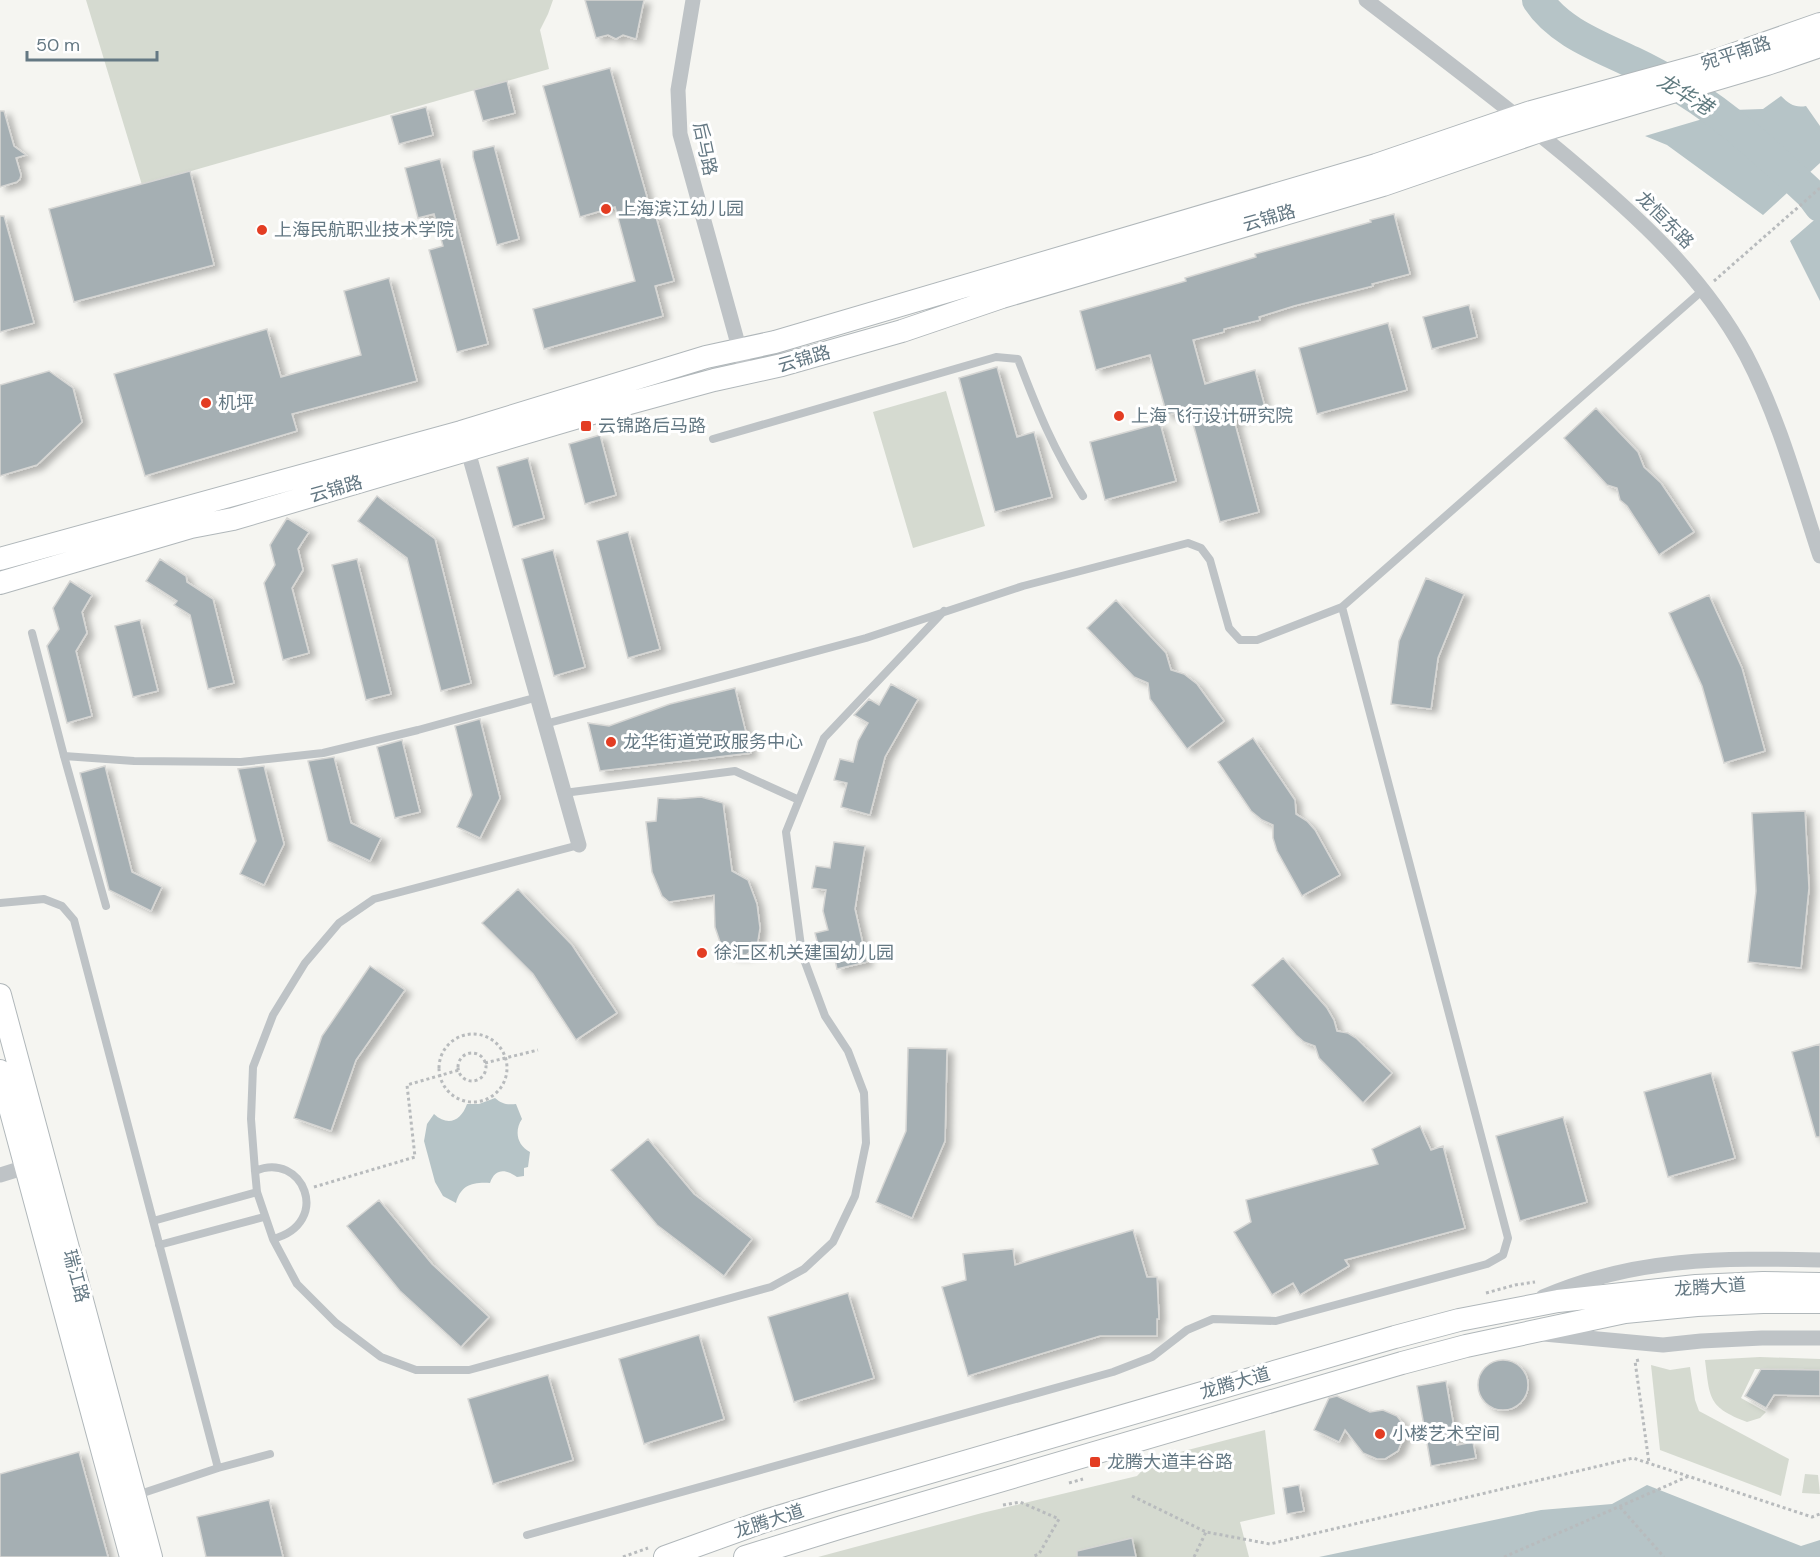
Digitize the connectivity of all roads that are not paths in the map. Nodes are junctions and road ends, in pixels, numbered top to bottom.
1 (693, 0) edge
2 (1366, 0) edge
3 (1820, 24) edge
4 (1820, 46) edge
5 (1581, 97) joint
6 (1602, 113) joint
7 (1518, 117) junction
8 (1537, 132) junction
9 (1703, 290) junction
10 (739, 350) junction
11 (746, 374) junction
12 (713, 439) dead end
13 (468, 451) junction
14 (1083, 496) dead end
15 (1820, 556) edge
16 (0, 559) edge
17 (0, 583) edge
18 (1342, 607) junction
19 (944, 612) junction
20 (32, 633) dead end
21 (537, 697) junction
22 (545, 724) junction
23 (64, 756) junction
24 (564, 793) junction
25 (799, 800) junction
26 (579, 845) joint
27 (0, 903) edge
28 (106, 906) dead end
29 (0, 995) edge
30 (0, 1071) edge
31 (26, 1167) junction
32 (255, 1171) junction
33 (0, 1175) edge
34 (257, 1192) junction
35 (264, 1217) junction
36 (153, 1221) junction
37 (273, 1239) junction
38 (159, 1245) junction
39 (1820, 1260) edge
40 (1820, 1284) edge
41 (1696, 1296) junction
42 (1820, 1302) edge
43 (1524, 1306) junction
44 (1529, 1333) junction
45 (1820, 1338) edge
46 (270, 1454) dead end
47 (218, 1468) junction
48 (135, 1496) junction
49 (527, 1535) dead end
50 (131, 1557) edge
51 (151, 1557) edge
52 (665, 1557) edge
53 (745, 1557) edge

1 - 10 street, 后马路
2 - 7 street, 龙恒东路
3 - 5 main road, 宛平南路
4 - 6 main road, 宛平南路
5 - 7 main road, 云锦路
6 - 8 main road, 云锦路
7 - 8 street, 龙恒东路
7 - 10 main road, 云锦路
8 - 9 street, 龙恒东路
8 - 11 main road, 云锦路
9 - 15 street, 龙恒东路
9 - 18 lane
10 - 11 street, 后马路
10 - 16 main road, 云锦路
11 - 13 main road, 云锦路
12 - 14 lane
13 - 17 main road, 云锦路
13 - 21 street
18 - 19 lane
18 - 49 lane
19 - 22 lane
19 - 25 lane
20 - 23 lane
21 - 22 street
21 - 23 lane
22 - 24 street
23 - 28 lane
24 - 25 lane
24 - 26 street
25 - 37 lane
26 - 32 lane
27 - 36 lane
29 - 48 main road, 瑞江路
30 - 31 main road, 瑞江路
31 - 33 street
31 - 50 main road, 瑞江路
32 - 34 lane
32 - 37 lane
34 - 35 lane
34 - 36 lane
35 - 37 lane
35 - 38 lane
36 - 38 lane
38 - 47 lane
39 - 43 street
40 - 41 main road, 龙腾大道
41 - 42 main road, 龙腾大道
41 - 43 main road, 龙腾大道
41 - 44 main road, 龙腾大道
43 - 52 main road, 龙腾大道
44 - 45 street
44 - 53 main road, 龙腾大道
46 - 47 lane
47 - 48 lane
48 - 51 main road, 瑞江路

